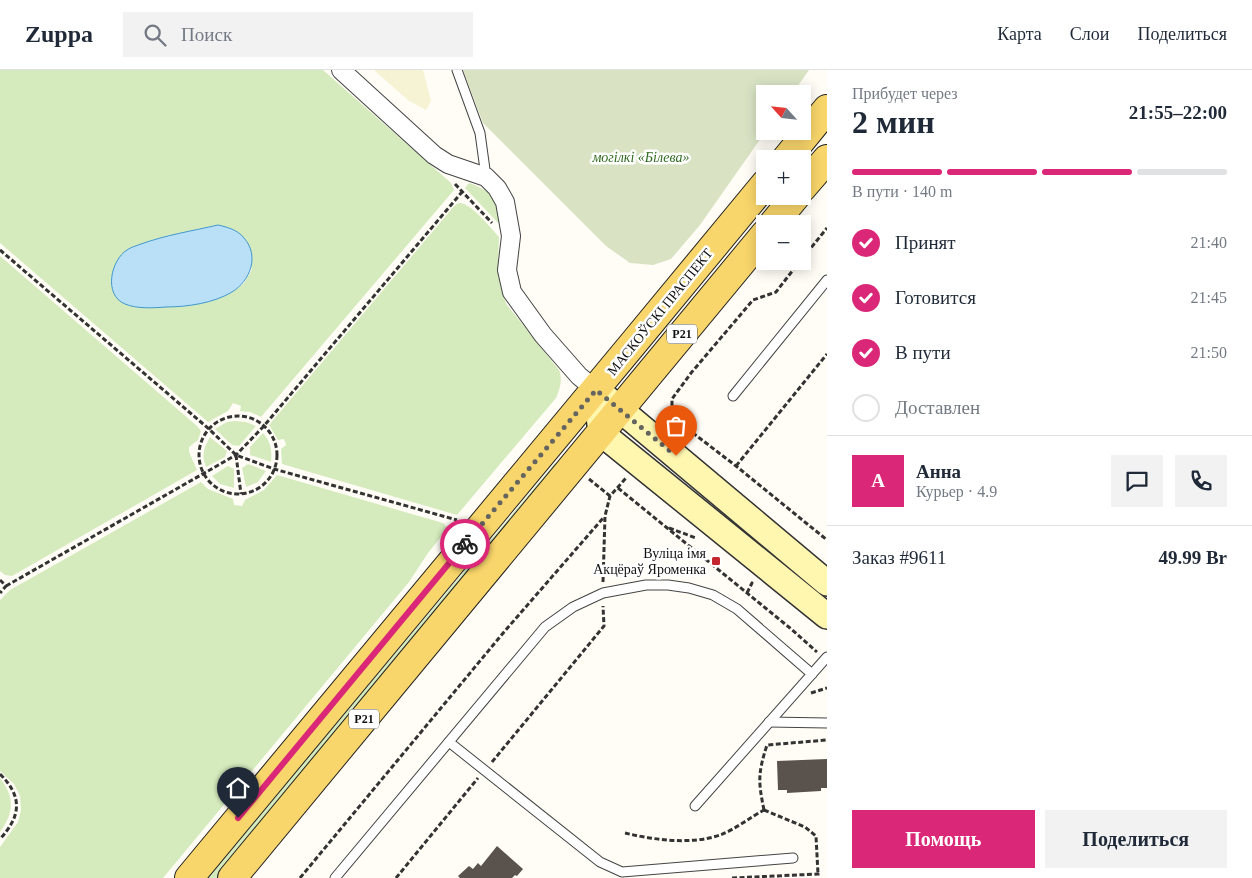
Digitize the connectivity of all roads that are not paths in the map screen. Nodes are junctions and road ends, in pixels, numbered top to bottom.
1 (341, 70) edge
2 (457, 70) edge
3 (827, 109) edge
4 (793, 150) edge
5 (827, 159) edge
6 (486, 177) junction
7 (811, 178) edge
8 (756, 195) edge
9 (789, 205) edge
10 (780, 215) edge
11 (756, 245) edge
12 (827, 280) edge
13 (596, 390) junction
14 (733, 396) dead end
15 (620, 410) junction
16 (601, 433) junction
17 (827, 583) edge
18 (827, 616) edge
19 (826, 658) edge
20 (812, 674) junction
21 (770, 722) junction
22 (827, 723) edge
23 (449, 742) junction
24 (695, 806) dead end
25 (793, 858) dead end
26 (189, 878) edge
27 (232, 878) edge
28 (335, 878) edge

1 - 6 street
2 - 6 lane
3 - 4 main road
5 - 7 main road
6 - 13 street
8 - 13 main road, МАСКОЎСКІ ПРАСПЕКТ / Р21
9 - 10 main road
11 - 15 main road, Р21
12 - 14 lane
13 - 15 street
13 - 16 street
13 - 26 main road, МАСКОЎСКІ ПРАСПЕКТ / Р21
15 - 16 main road, Р21
15 - 17 street
16 - 18 street
16 - 27 main road, Р21
19 - 20 lane
20 - 21 lane
20 - 23 lane
21 - 22 lane
21 - 24 lane
23 - 25 lane
23 - 28 lane

